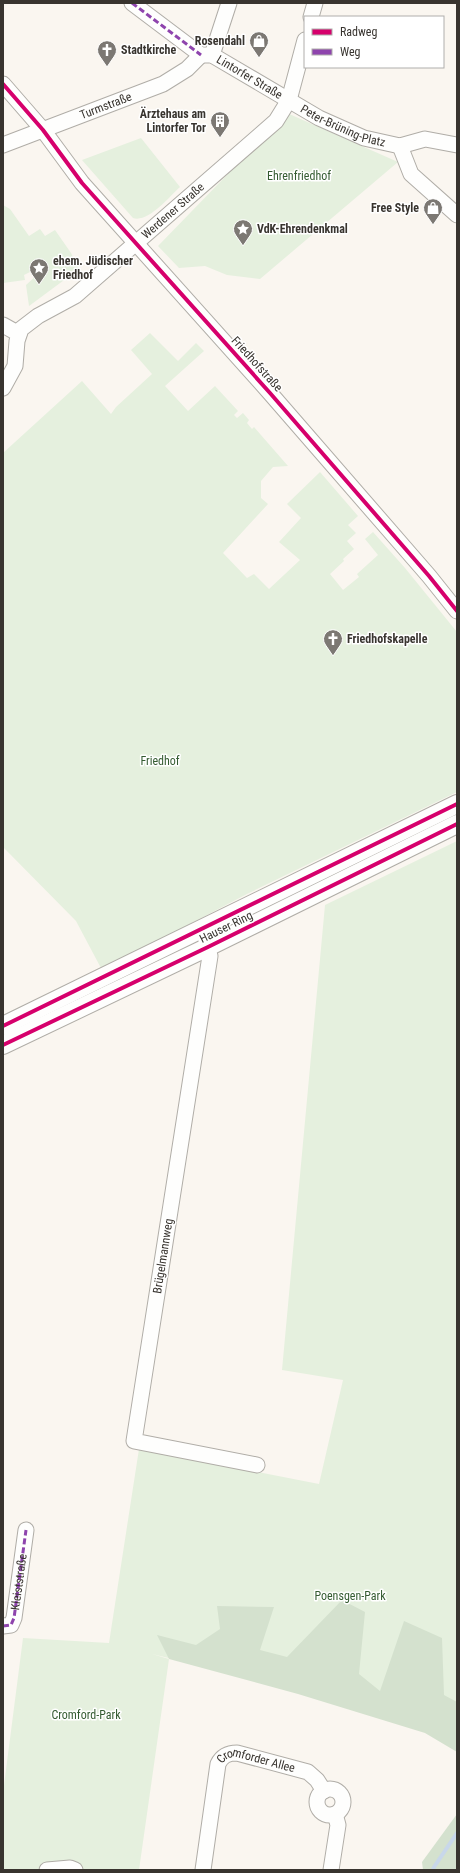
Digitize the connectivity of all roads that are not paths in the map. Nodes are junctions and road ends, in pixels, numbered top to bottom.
1 (132, 3) edge
2 (229, 3) edge
3 (315, 3) edge
4 (311, 16) edge
5 (304, 44) edge
6 (207, 55) junction
7 (3, 84) edge
8 (289, 100) junction
9 (43, 130) junction
10 (3, 145) edge
11 (457, 145) edge
12 (400, 146) junction
13 (457, 215) edge
14 (136, 243) junction
15 (3, 325) edge
16 (18, 334) junction
17 (3, 388) edge
18 (456, 608) edge
19 (457, 804) edge
20 (457, 824) edge
21 (203, 928) junction
22 (208, 947) junction
23 (3, 1026) edge
24 (3, 1046) edge
25 (257, 1465) dead end
26 (26, 1530) dead end
27 (3, 1626) edge
28 (47, 1870) edge
29 (75, 1870) edge
30 (203, 1870) edge
31 (332, 1870) edge

1 - 6 street, Lintorfer Straße
2 - 6 street
3 - 4 street
5 - 8 street, Werdener Straße
6 - 8 street, Lintorfer Straße
6 - 9 street, Turmstraße
7 - 9 street, Friedhofstraße
8 - 12 street, Peter-Brüning-Platz
8 - 14 street, Werdener Straße
9 - 10 street, Turmstraße
9 - 14 street, Friedhofstraße
11 - 12 street
12 - 13 street
14 - 16 street, Werdener Straße
14 - 18 street, Friedhofstraße
15 - 16 street
16 - 17 street
19 - 21 main road, Hauser Ring
20 - 22 main road, Hauser Ring
21 - 22 street, Hauser Ring
21 - 23 main road, Hauser Ring
22 - 24 main road, Hauser Ring
22 - 25 street, Brügelmannweg
26 - 27 street, Kleiststraße
28 - 29 street
30 - 31 street, Cromforder Allee

